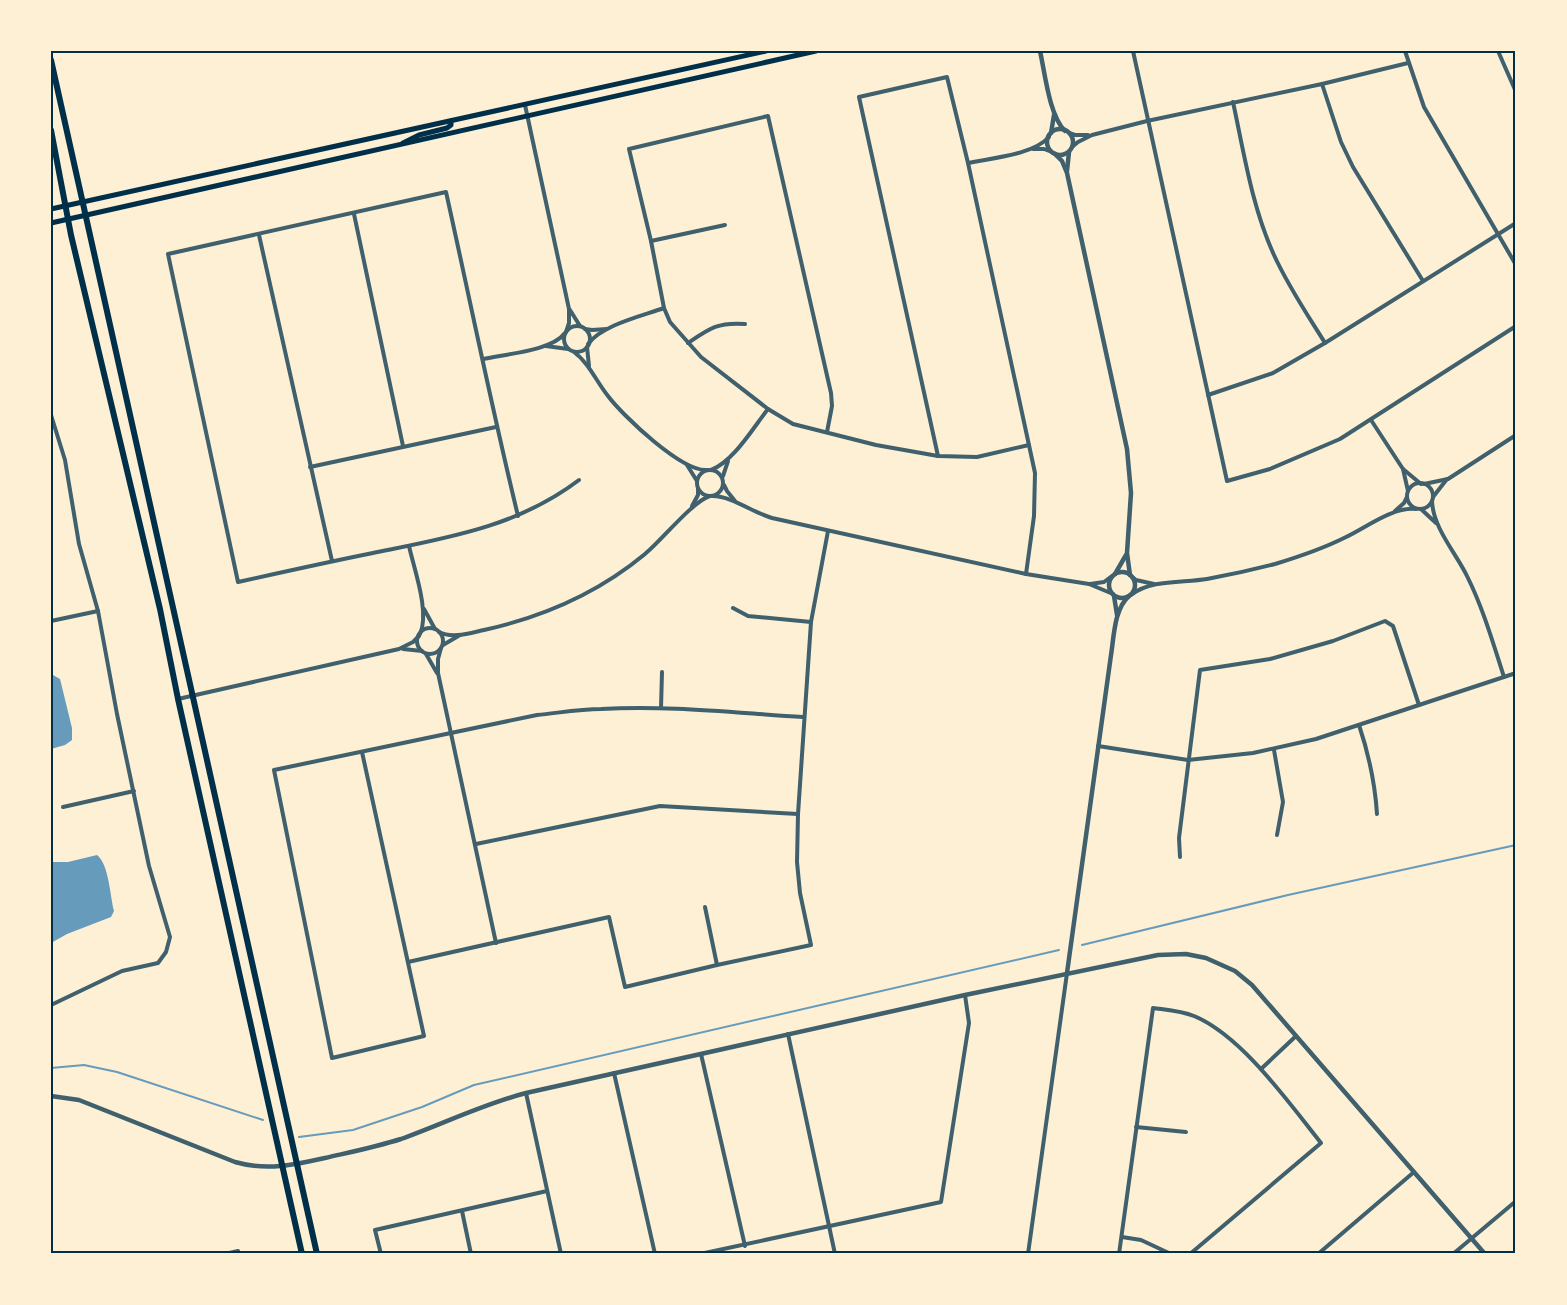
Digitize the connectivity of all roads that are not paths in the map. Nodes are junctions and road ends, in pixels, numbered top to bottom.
1 (766, 51) edge
2 (816, 51) edge
3 (1040, 51) edge
4 (1133, 51) edge
5 (1405, 51) edge
6 (1498, 51) edge
7 (51, 60) edge
8 (1408, 63) junction
9 (1322, 84) junction
10 (1516, 92) edge
11 (1233, 102) junction
12 (525, 105) junction
13 (1054, 112) junction
14 (527, 116) junction
15 (451, 121) junction
16 (1147, 121) junction
17 (51, 130) edge
18 (1067, 132) junction
19 (1092, 135) junction
20 (1050, 136) junction
21 (396, 145) junction
22 (1029, 149) junction
23 (1071, 149) junction
24 (1054, 153) junction
25 (968, 163) junction
26 (1067, 173) junction
27 (83, 202) junction
28 (67, 206) junction
29 (51, 210) edge
30 (354, 214) junction
31 (86, 215) junction
32 (69, 219) junction
33 (51, 223) edge
34 (1516, 223) edge
35 (725, 225) dead end
36 (259, 235) junction
37 (1497, 235) junction
38 (651, 241) junction
39 (1516, 265) edge
40 (1423, 281) junction
41 (664, 308) junction
42 (569, 309) junction
43 (745, 324) dead end
44 (1516, 326) edge
45 (584, 328) junction
46 (608, 329) junction
47 (566, 333) junction
48 (688, 343) junction
49 (1325, 343) junction
50 (588, 345) junction
51 (546, 346) junction
52 (572, 351) junction
53 (483, 359) junction
54 (589, 367) junction
55 (1208, 395) junction
56 (768, 409) junction
57 (51, 415) edge
58 (1371, 420) junction
59 (496, 427) junction
60 (828, 432) junction
61 (1516, 435) edge
62 (1029, 445) junction
63 (403, 446) junction
64 (938, 456) junction
65 (730, 458) junction
66 (686, 465) junction
67 (310, 467) junction
68 (1403, 469) junction
69 (709, 470) junction
70 (1448, 479) junction
71 (579, 480) dead end
72 (723, 480) junction
73 (1422, 484) junction
74 (698, 486) junction
75 (1408, 494) junction
76 (712, 496) junction
77 (1433, 499) junction
78 (737, 503) junction
79 (1418, 509) junction
80 (690, 510) junction
81 (1392, 514) junction
82 (518, 516) junction
83 (1439, 526) junction
84 (828, 531) junction
85 (409, 546) junction
86 (1127, 553) junction
87 (332, 561) junction
88 (1026, 574) junction
89 (1113, 576) junction
90 (1131, 576) junction
91 (1089, 584) junction
92 (1154, 585) junction
93 (1113, 595) junction
94 (1130, 595) junction
95 (733, 608) dead end
96 (423, 609) junction
97 (98, 611) junction
98 (1118, 617) junction
99 (51, 621) edge
100 (811, 622) junction
101 (438, 631) junction
102 (419, 635) junction
103 (461, 635) junction
104 (442, 647) junction
105 (399, 649) junction
106 (424, 653) junction
107 (662, 672) dead end
108 (438, 673) junction
109 (1516, 673) edge
110 (1504, 677) junction
111 (193, 695) junction
112 (178, 699) junction
113 (1419, 705) junction
114 (661, 708) junction
115 (803, 717) junction
116 (1359, 725) junction
117 (450, 733) junction
118 (1098, 746) junction
119 (1274, 750) junction
120 (362, 752) junction
121 (1188, 760) junction
122 (134, 791) junction
123 (63, 807) dead end
124 (798, 814) junction
125 (1377, 814) dead end
126 (1277, 835) dead end
127 (476, 844) junction
128 (1180, 857) dead end
129 (705, 907) dead end
130 (496, 943) junction
131 (408, 962) junction
132 (717, 965) junction
133 (1067, 973) junction
134 (965, 995) junction
135 (51, 1005) edge
136 (788, 1035) junction
137 (1296, 1036) junction
138 (701, 1054) junction
139 (1261, 1069) junction
140 (614, 1073) junction
141 (526, 1093) junction
142 (51, 1096) edge
143 (1137, 1126) junction
144 (1186, 1132) dead end
145 (296, 1165) junction
146 (282, 1167) junction
147 (1414, 1172) junction
148 (547, 1191) junction
149 (1516, 1201) edge
150 (462, 1211) junction
151 (829, 1227) junction
152 (1122, 1237) junction
153 (1471, 1239) junction
154 (745, 1246) junction
155 (238, 1252) edge
156 (225, 1254) edge
157 (302, 1254) edge
158 (317, 1254) edge
159 (381, 1254) edge
160 (471, 1254) edge
161 (561, 1254) edge
162 (655, 1254) edge
163 (700, 1254) edge
164 (835, 1254) edge
165 (1028, 1254) edge
166 (1119, 1254) edge
167 (1171, 1254) edge
168 (1190, 1254) edge
169 (1318, 1254) edge
170 (1453, 1254) edge
171 (1485, 1254) edge

1 - 12 main road
2 - 14 main road
3 - 13 street
4 - 16 street
5 - 8 street
6 - 10 street
7 - 27 main road
8 - 9 street
8 - 37 street
9 - 11 street
9 - 40 street
11 - 16 street
11 - 49 street
12 - 14 street
12 - 15 main road
13 - 18 street
13 - 20 street
14 - 21 main road
14 - 42 street
15 - 21 main road
15 - 27 main road
16 - 19 street
16 - 55 street
17 - 28 main road
18 - 19 street
18 - 20 street
18 - 23 street
19 - 23 street
20 - 22 street
20 - 24 street
21 - 31 main road
22 - 24 street
22 - 25 street
23 - 24 street
23 - 26 street
24 - 26 street
25 - 62 street
25 - 64 street
26 - 86 street
27 - 28 main road
27 - 31 main road
28 - 29 main road
28 - 32 main road
30 - 36 street
30 - 53 street
30 - 63 street
31 - 32 main road
31 - 111 main road
32 - 33 main road
32 - 112 main road
34 - 37 street
35 - 38 street
36 - 67 street
36 - 87 street
37 - 39 street
37 - 40 street
38 - 41 street
38 - 60 street
40 - 49 street
41 - 46 street
41 - 48 street
42 - 45 street
42 - 47 street
43 - 48 street
44 - 58 street
45 - 46 street
45 - 47 street
45 - 50 street
46 - 50 street
47 - 51 street
47 - 52 street
48 - 56 street
49 - 55 street
50 - 52 street
50 - 54 street
51 - 52 street
51 - 53 street
52 - 54 street
53 - 59 street
54 - 66 street
55 - 58 street
56 - 60 street
56 - 65 street
57 - 97 street
58 - 68 street
59 - 63 street
59 - 82 street
60 - 64 street
61 - 70 street
62 - 64 street
62 - 88 street
63 - 67 street
65 - 69 street
65 - 72 street
66 - 69 street
66 - 74 street
67 - 87 street
68 - 73 street
68 - 75 street
69 - 72 street
69 - 74 street
70 - 73 street
70 - 77 street
71 - 82 street
72 - 76 street
72 - 78 street
73 - 75 street
73 - 77 street
74 - 76 street
74 - 80 street
75 - 79 street
75 - 81 street
76 - 78 street
76 - 80 street
77 - 79 street
77 - 83 street
78 - 84 street
79 - 81 street
79 - 83 street
80 - 103 street
81 - 92 street
82 - 85 street
83 - 110 street
84 - 88 street
84 - 100 street
85 - 87 street
85 - 96 street
86 - 89 street
86 - 90 street
88 - 91 street
89 - 90 street
89 - 91 street
89 - 93 street
90 - 92 street
90 - 94 street
91 - 93 street
92 - 94 street
93 - 94 street
93 - 98 street
94 - 98 street
95 - 100 street
96 - 101 street
96 - 102 street
97 - 99 street
97 - 122 street
98 - 118 street
100 - 115 street
101 - 102 street
101 - 103 street
101 - 104 street
102 - 105 street
102 - 106 street
103 - 104 street
104 - 106 street
104 - 108 street
105 - 106 street
105 - 111 street
106 - 108 street
107 - 114 street
108 - 117 street
109 - 110 street
110 - 113 street
111 - 112 street
111 - 145 main road
112 - 146 main road
113 - 116 street
113 - 121 street
114 - 115 street
114 - 117 street
115 - 124 street
116 - 119 street
116 - 125 street
117 - 120 street
117 - 127 street
118 - 121 street
118 - 133 street
119 - 121 street
119 - 126 street
120 - 131 street
120 - 131 street
121 - 128 street
122 - 123 street
122 - 135 street
124 - 127 street
124 - 132 street
127 - 130 street
129 - 132 street
130 - 131 street
130 - 132 street
133 - 134 street
133 - 137 street
133 - 165 street
134 - 136 street
134 - 151 street
136 - 138 street
136 - 151 street
137 - 139 street
137 - 147 street
138 - 140 street
138 - 154 street
139 - 143 street
139 - 168 street
140 - 141 street
140 - 162 street
141 - 145 street
141 - 148 street
142 - 146 street
143 - 144 street
143 - 152 street
145 - 146 street
145 - 158 main road
146 - 157 main road
147 - 153 street
147 - 169 street
148 - 150 street
148 - 161 street
149 - 153 street
150 - 159 street
150 - 160 street
151 - 154 street
151 - 164 street
152 - 166 street
152 - 167 street
153 - 170 street
153 - 171 street
154 - 163 street
155 - 156 street

